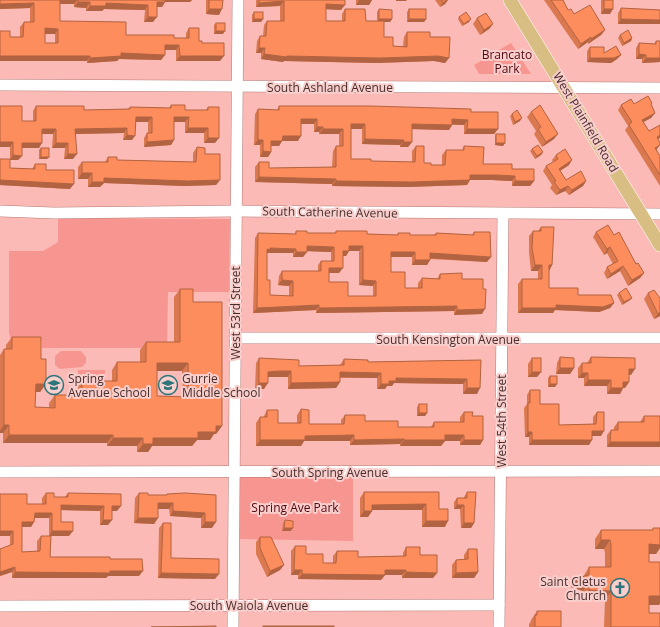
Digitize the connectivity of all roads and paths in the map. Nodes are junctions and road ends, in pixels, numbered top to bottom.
1 (238, 0) edge
2 (510, 0) edge
3 (0, 85) edge
4 (237, 87) junction
5 (565, 87) junction
6 (660, 88) edge
7 (0, 211) edge
8 (236, 211) junction
9 (503, 214) junction
10 (660, 214) edge
11 (642, 215) junction
12 (660, 246) edge
13 (235, 338) junction
14 (660, 338) edge
15 (501, 339) junction
16 (234, 471) junction
17 (660, 471) edge
18 (0, 472) edge
19 (500, 472) junction
20 (233, 605) junction
21 (499, 605) junction
22 (0, 606) edge
23 (233, 627) edge
24 (499, 627) edge

1 - 4 street, West 53rd Street
2 - 5 main road, West Plainfield Road
3 - 4 street, South Ashland Avenue
4 - 5 street, South Ashland Avenue
4 - 8 street, West 53rd Street
5 - 6 street, South Ashland Avenue
5 - 11 main road, West Plainfield Road
7 - 8 street, South Catherine Avenue
8 - 9 street, South Catherine Avenue
8 - 13 street, West 53rd Street
9 - 11 street, South Catherine Avenue
9 - 15 street, West 54th Street
10 - 11 street, South Catherine Avenue
11 - 12 main road, West Plainfield Road
13 - 15 street, South Kensington Avenue
13 - 16 street, West 53rd Street
14 - 15 street, South Kensington Avenue
15 - 19 street, West 54th Street
16 - 18 street, South Spring Avenue
16 - 19 street, South Spring Avenue
16 - 20 street, West 53rd Street
17 - 19 street, South Spring Avenue
19 - 21 street, West 54th Street
20 - 21 street, South Waiola Avenue
20 - 22 street, South Waiola Avenue
20 - 23 street, West 53rd Street
21 - 24 street, West 54th Street

